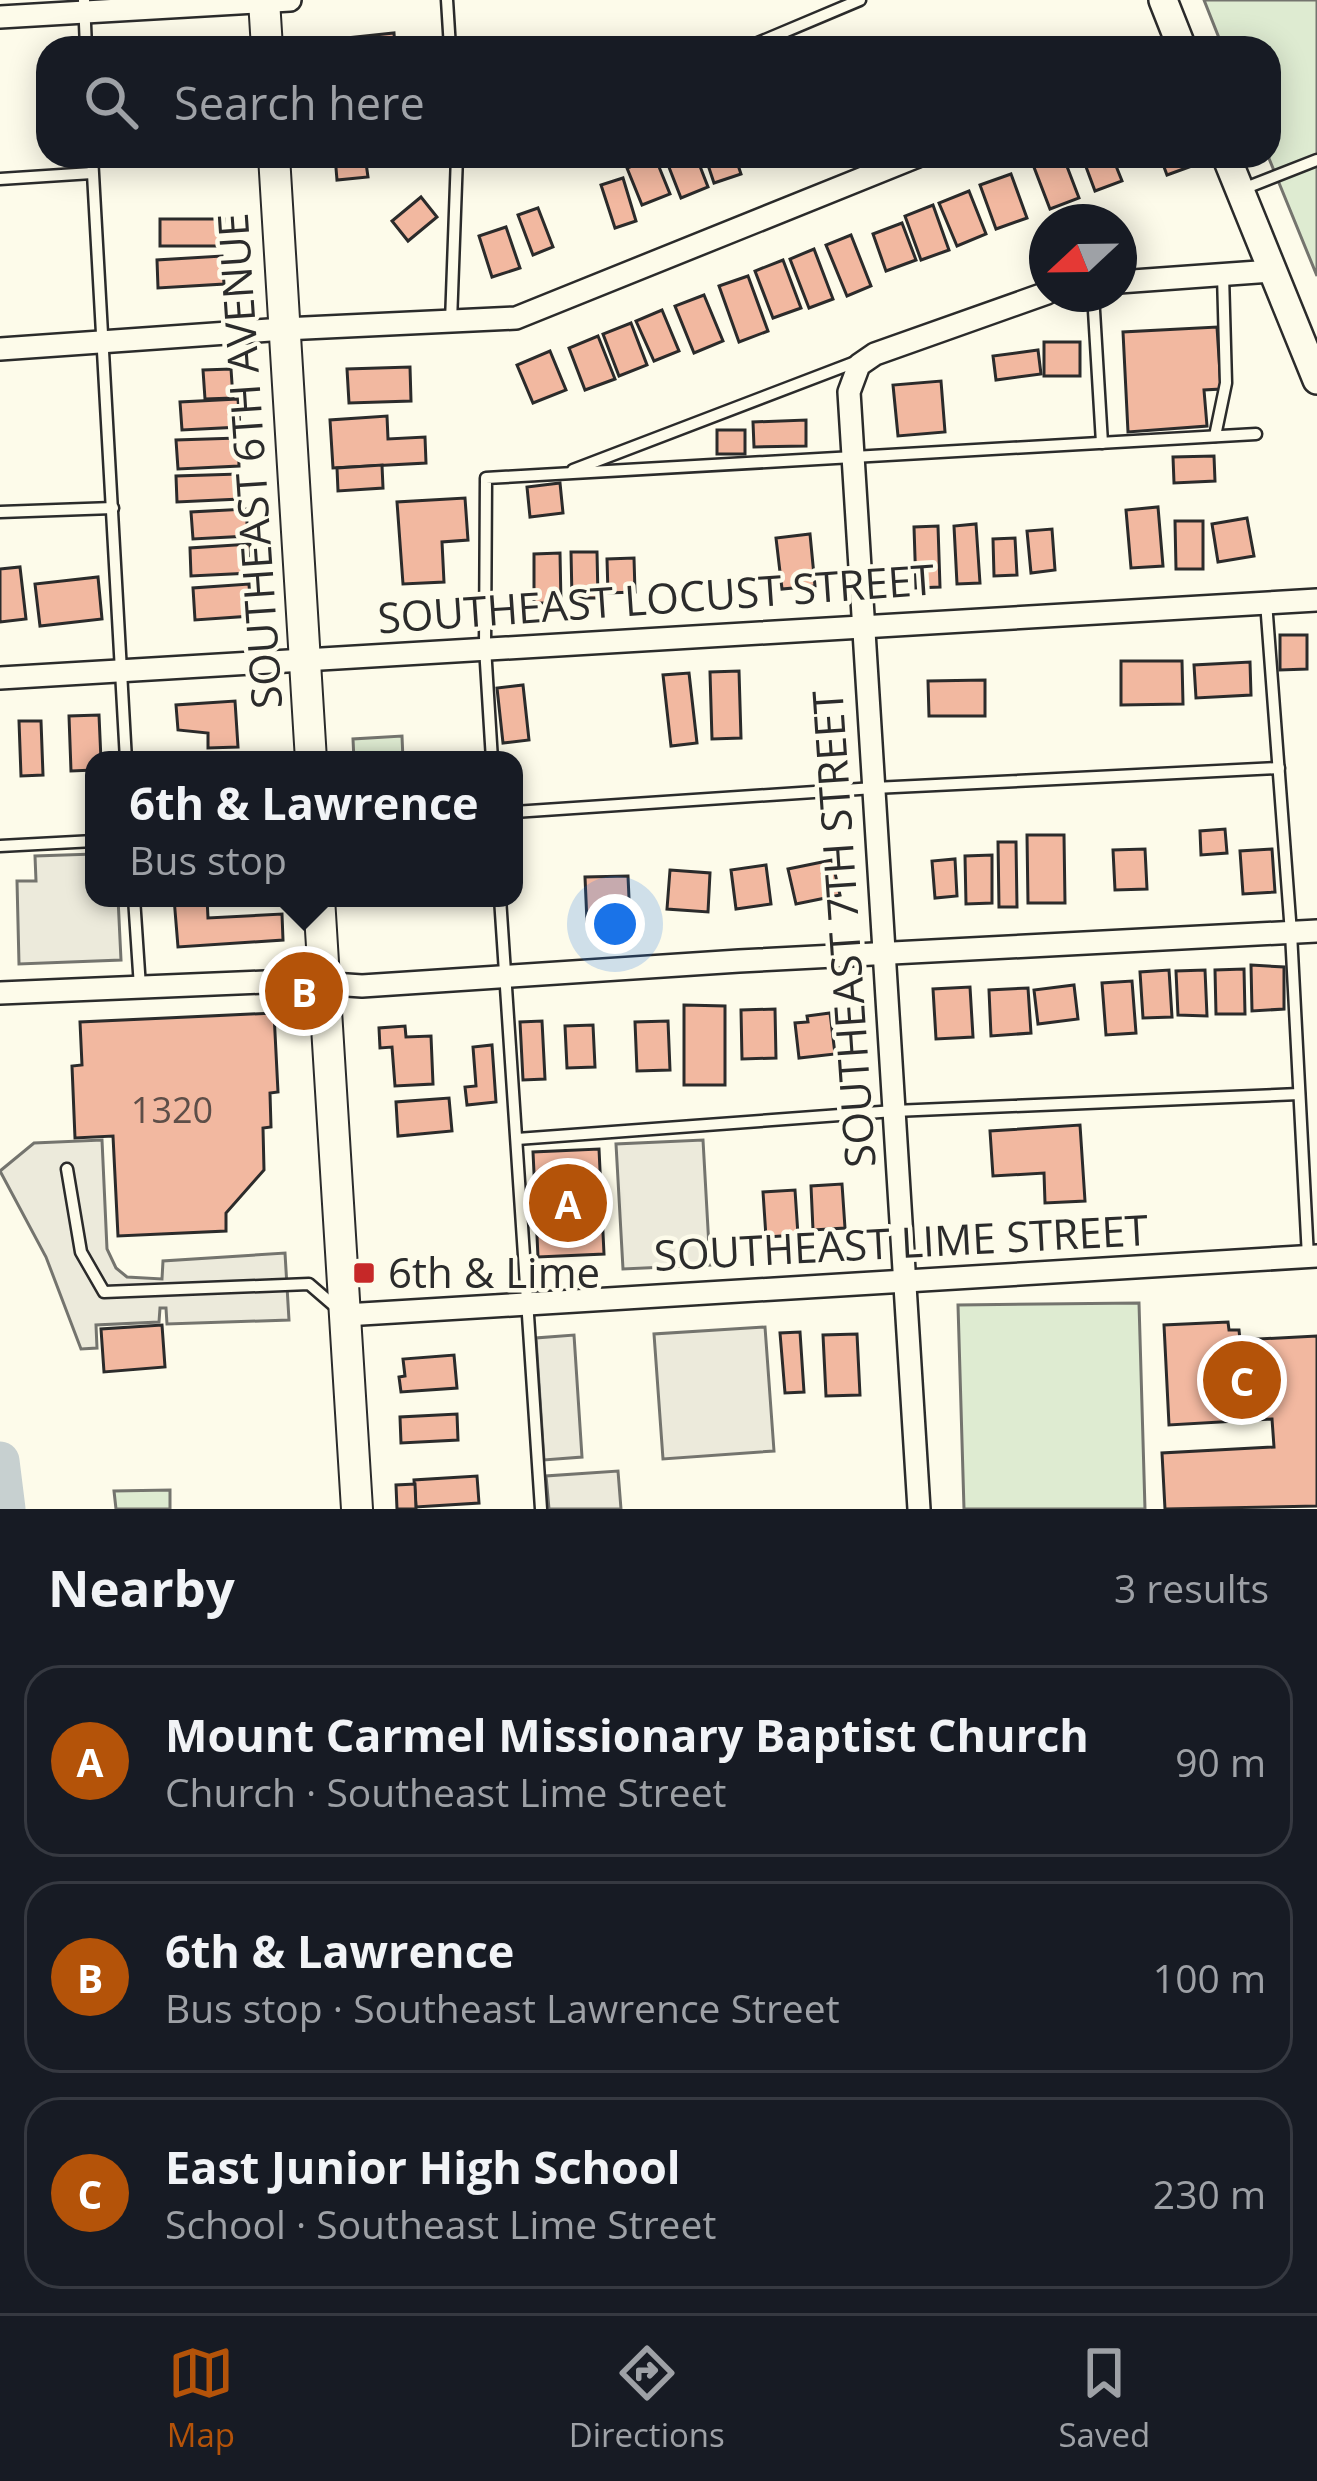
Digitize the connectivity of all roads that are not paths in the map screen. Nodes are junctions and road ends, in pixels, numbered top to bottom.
1 (448, 0) edge
2 (860, 0) edge
3 (1163, 0) edge
4 (272, 1) edge
5 (84, 6) edge
6 (0, 17) edge
7 (85, 36) edge
8 (268, 36) edge
9 (450, 36) edge
10 (774, 36) edge
11 (1177, 36) edge
12 (1317, 160) edge
13 (92, 168) edge
14 (275, 168) edge
15 (457, 168) edge
16 (889, 168) edge
17 (1231, 168) edge
18 (92, 173) junction
19 (0, 179) edge
20 (1240, 190) junction
21 (1272, 271) junction
22 (1222, 274) junction
23 (1137, 281) edge
24 (1029, 299) edge
25 (1094, 312) edge
26 (452, 322) junction
27 (284, 329) junction
28 (104, 344) junction
29 (0, 349) edge
30 (874, 354) junction
31 (1317, 380) edge
32 (1256, 434) dead end
33 (1215, 436) junction
34 (1102, 443) junction
35 (852, 458) junction
36 (564, 474) junction
37 (112, 508) junction
38 (0, 512) edge
39 (1317, 600) edge
40 (1266, 602) junction
41 (863, 624) junction
42 (485, 647) junction
43 (305, 661) junction
44 (121, 671) junction
45 (0, 678) edge
46 (125, 751) edge
47 (310, 751) edge
48 (491, 751) edge
49 (1279, 768) junction
50 (874, 788) junction
51 (523, 811) edge
52 (85, 841) edge
53 (0, 846) edge
54 (135, 907) edge
55 (320, 907) edge
56 (501, 907) edge
57 (1317, 931) edge
58 (1291, 933) junction
59 (884, 953) junction
60 (505, 976) junction
61 (324, 984) junction
62 (140, 987) junction
63 (0, 993) edge
64 (1299, 1094) junction
65 (894, 1111) junction
66 (517, 1139) junction
67 (67, 1169) dead end
68 (1312, 1256) edge
69 (905, 1282) junction
70 (529, 1304) junction
71 (345, 1315) junction
72 (357, 1509) edge
73 (541, 1509) edge
74 (919, 1509) edge

1 - 9 lane
2 - 10 lane
3 - 11 main road
4 - 5 street
4 - 8 main road
5 - 6 street
5 - 7 lane
12 - 20 lane
13 - 18 lane
14 - 27 main road, SOUTHEAST 6TH AVENUE
15 - 26 lane
16 - 26 street
17 - 20 main road
18 - 19 lane
18 - 28 lane
20 - 21 main road
21 - 22 street
21 - 31 main road
22 - 23 street
22 - 33 lane
24 - 30 street
25 - 34 lane
26 - 27 street
27 - 28 street
27 - 43 main road, SOUTHEAST 6TH AVENUE
28 - 29 street
28 - 37 lane
30 - 35 street, SOUTHEAST 7TH STREET
30 - 36 lane
32 - 33 lane
33 - 34 lane
34 - 35 lane
35 - 36 lane
35 - 41 street, SOUTHEAST 7TH STREET
36 - 42 lane
37 - 38 lane
37 - 44 lane
39 - 40 street, SOUTHEAST LOCUST STREET
40 - 41 street, SOUTHEAST LOCUST STREET
40 - 49 lane
41 - 42 street, SOUTHEAST LOCUST STREET
41 - 50 street, SOUTHEAST 7TH STREET
42 - 43 street, SOUTHEAST LOCUST STREET
42 - 48 lane
43 - 44 street, SOUTHEAST LOCUST STREET
43 - 47 main road, SOUTHEAST 6TH AVENUE
44 - 45 street, SOUTHEAST LOCUST STREET
44 - 46 lane
49 - 50 lane
49 - 58 lane
50 - 51 lane
50 - 59 street, SOUTHEAST 7TH STREET
52 - 53 lane
54 - 62 lane
55 - 61 main road
56 - 60 lane
57 - 58 street
58 - 59 street
58 - 64 lane
59 - 60 street
59 - 65 street, SOUTHEAST 7TH STREET
60 - 61 street
60 - 66 lane
61 - 62 street
61 - 71 main road
62 - 63 street
64 - 65 lane
64 - 68 lane
65 - 66 lane
65 - 69 street, SOUTHEAST 7TH STREET
66 - 70 lane
67 - 71 lane
68 - 69 street, SOUTHEAST LIME STREET
69 - 70 street, SOUTHEAST LIME STREET
69 - 74 street, SOUTHEAST 7TH STREET
70 - 71 street, SOUTHEAST LIME STREET
70 - 73 lane
71 - 72 main road

